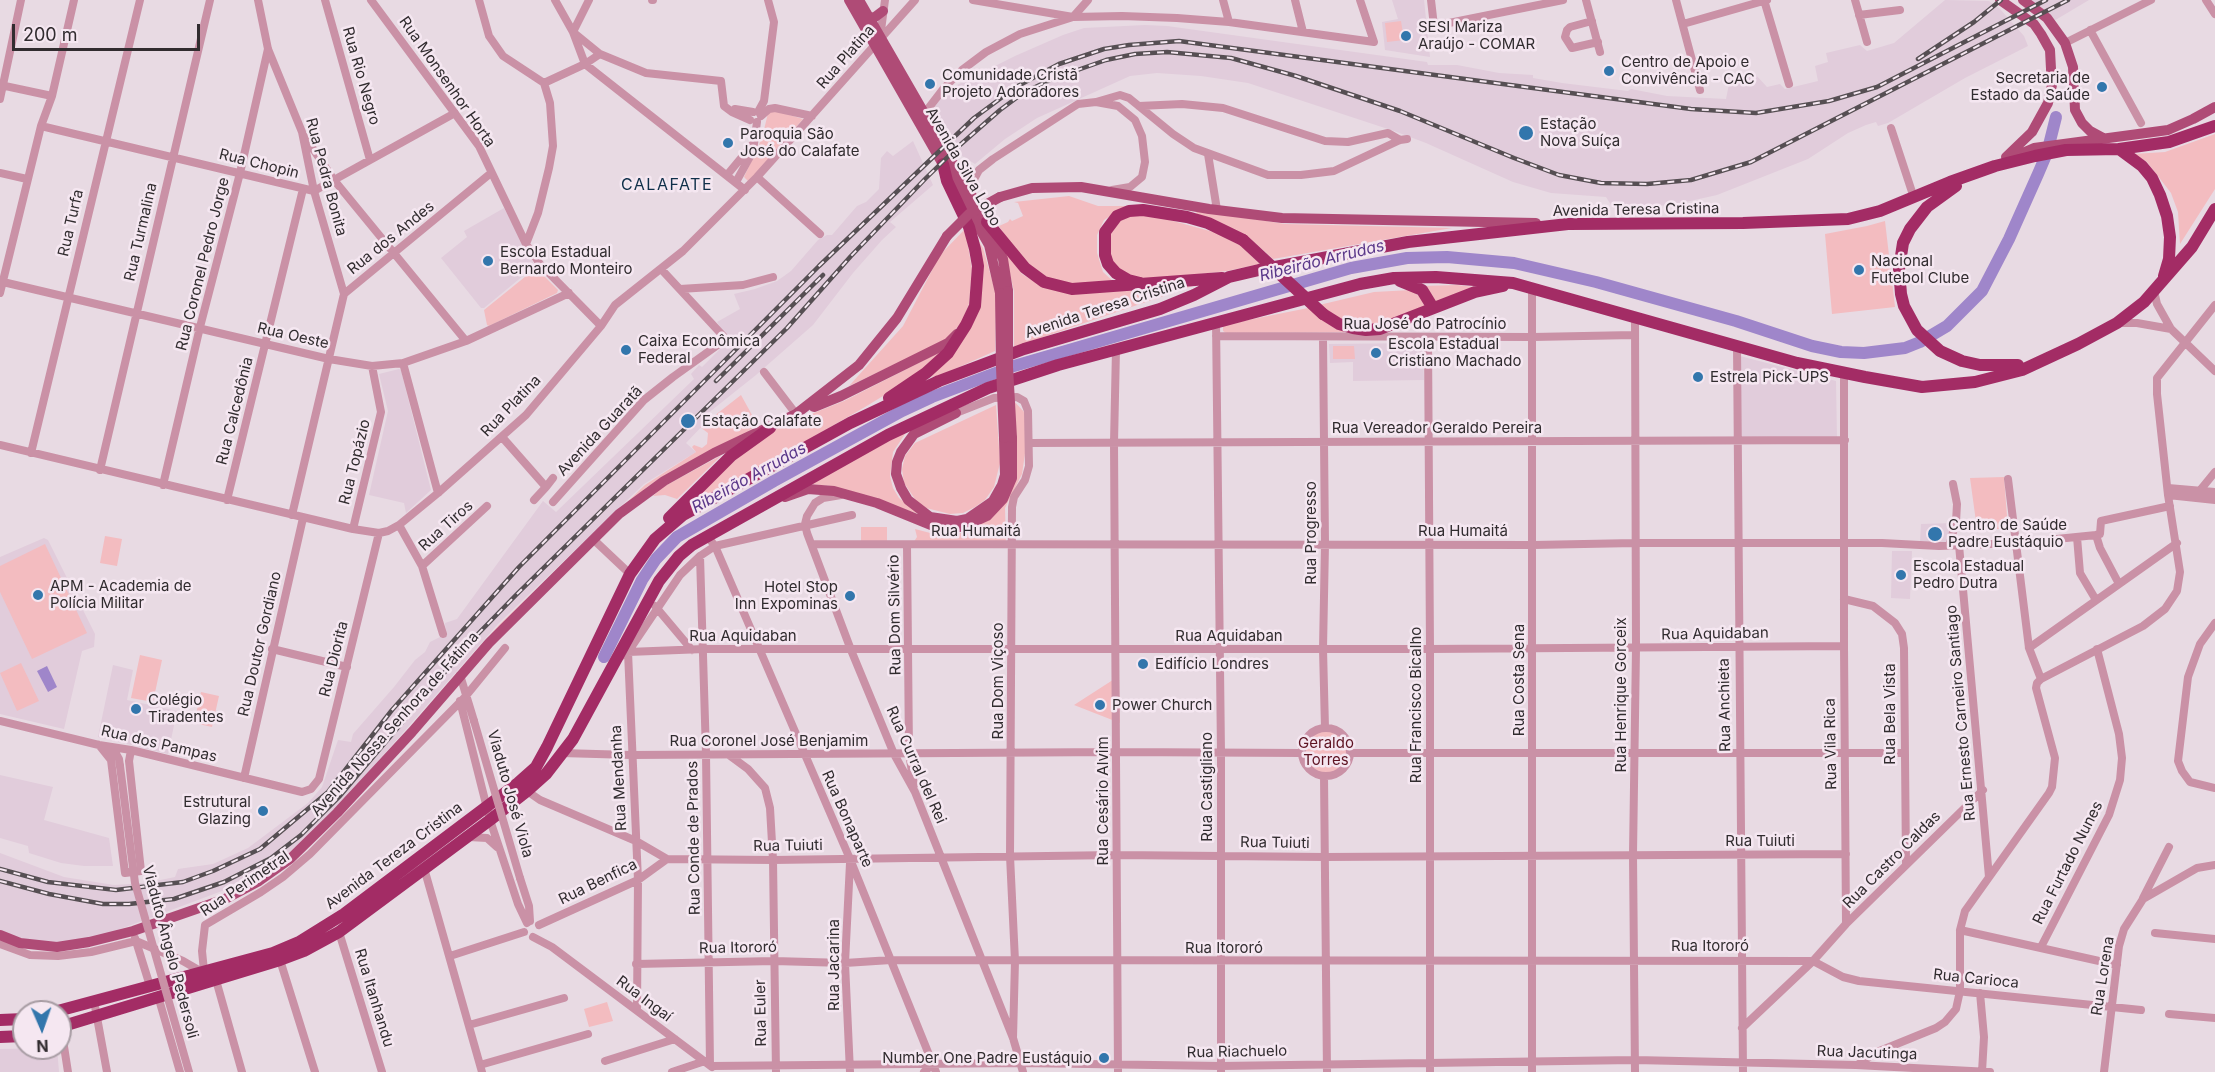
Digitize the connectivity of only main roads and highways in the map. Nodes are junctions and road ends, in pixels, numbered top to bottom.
1 (849, 0) edge
2 (859, 0) edge
3 (2000, 0) edge
4 (2023, 0) edge
5 (884, 5) edge
6 (869, 18) junction
7 (878, 41) junction
8 (2215, 107) edge
9 (2215, 126) edge
10 (2104, 138) junction
11 (2067, 146) junction
12 (2119, 148) junction
13 (943, 164) junction
14 (1995, 166) junction
15 (2215, 209) edge
16 (987, 222) junction
17 (1568, 224) junction
18 (1229, 277) junction
19 (1394, 278) junction
20 (2162, 280) junction
21 (1513, 283) junction
22 (1147, 285) junction
23 (1004, 292) junction
24 (1433, 308) junction
25 (966, 325) junction
26 (2034, 364) junction
27 (988, 388) junction
28 (956, 413) joint
29 (796, 414) junction
30 (850, 423) junction
31 (770, 428) junction
32 (1008, 438) junction
33 (723, 493) junction
34 (680, 507) junction
35 (750, 511) junction
36 (655, 539) junction
37 (630, 574) joint
38 (0, 935) edge
39 (154, 991) junction
40 (72, 1007) edge
41 (72, 1024) edge

1 - 7 main road, Avenida Silva Lobo
2 - 6 main road, Avenida Silva Lobo
3 - 14 main road
4 - 10 main road
5 - 6 main road
6 - 7 main road, Avenida Silva Lobo
7 - 13 main road, Avenida Silva Lobo
7 - 16 main road, Avenida Silva Lobo
8 - 10 main road
9 - 12 highway
10 - 11 main road
10 - 12 main road
11 - 12 highway
11 - 14 highway
12 - 20 highway
13 - 23 main road, Avenida Silva Lobo
13 - 25 highway
14 - 17 highway, Avenida Teresa Cristina
14 - 26 highway
15 - 20 highway
16 - 22 highway
16 - 23 main road, Avenida Silva Lobo
17 - 18 highway, Avenida Teresa Cristina
17 - 29 main road, bridge
18 - 22 highway
18 - 30 highway, Avenida Teresa Cristina
19 - 21 highway
19 - 24 highway
19 - 27 highway
20 - 26 highway
21 - 24 highway
21 - 26 highway
22 - 24 highway, bridge
23 - 32 main road, bridge
25 - 29 main road
25 - 30 highway
27 - 28 highway
27 - 35 highway
28 - 32 main road
29 - 31 main road, Avenida Nossa Senhora de Fátima
30 - 33 highway, Avenida Teresa Cristina
31 - 34 highway
31 - 38 main road, Avenida Nossa Senhora de Fátima
32 - 35 main road
33 - 34 highway
33 - 36 highway, Avenida Teresa Cristina
34 - 36 highway
35 - 39 highway, Avenida Tereza Cristina
36 - 37 highway, Avenida Teresa Cristina
37 - 39 highway, Avenida Tereza Cristina
39 - 40 highway, Avenida Tereza Cristina
39 - 41 highway, Avenida Tereza Cristina

